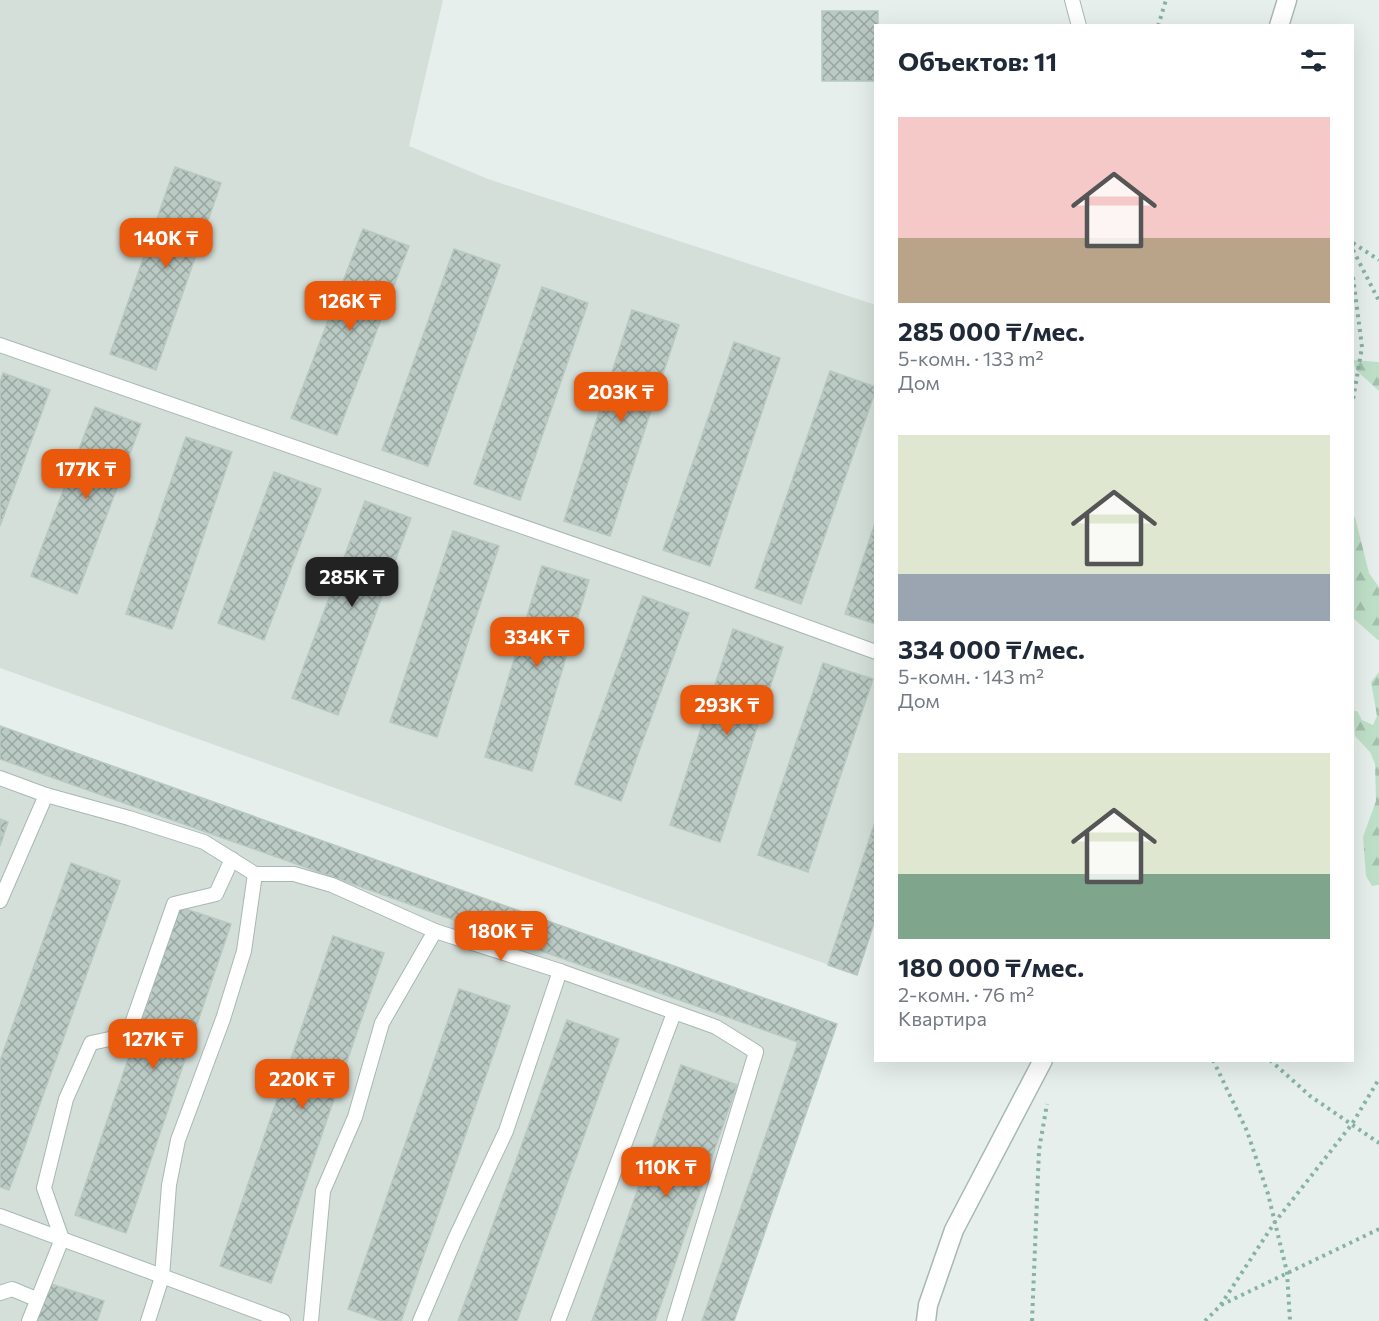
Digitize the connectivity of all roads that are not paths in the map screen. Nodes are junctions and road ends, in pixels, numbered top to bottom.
1 (1071, 0) edge
2 (1287, 0) edge
3 (1078, 24) edge
4 (1280, 24) edge
5 (0, 345) edge
6 (874, 651) edge
7 (0, 778) edge
8 (46, 795) junction
9 (232, 859) junction
10 (255, 874) junction
11 (0, 902) edge
12 (435, 931) junction
13 (560, 971) junction
14 (674, 1013) junction
15 (1042, 1062) edge
16 (0, 1216) edge
17 (62, 1239) junction
18 (162, 1277) junction
19 (0, 1293) edge
20 (36, 1299) junction
21 (29, 1321) edge
22 (148, 1321) edge
23 (283, 1321) edge
24 (311, 1321) edge
25 (420, 1321) edge
26 (558, 1321) edge
27 (674, 1321) edge
28 (926, 1321) edge

1 - 3 lane
2 - 4 street
5 - 6 lane
7 - 8 lane
8 - 9 lane
8 - 11 lane
9 - 10 lane
9 - 17 lane
10 - 12 lane
10 - 18 lane
12 - 13 lane
12 - 24 lane
13 - 14 lane
13 - 25 lane
14 - 26 lane
14 - 27 lane
15 - 28 street
16 - 17 lane
17 - 18 lane
17 - 20 lane
18 - 22 lane
18 - 23 lane
19 - 20 lane
20 - 21 lane

